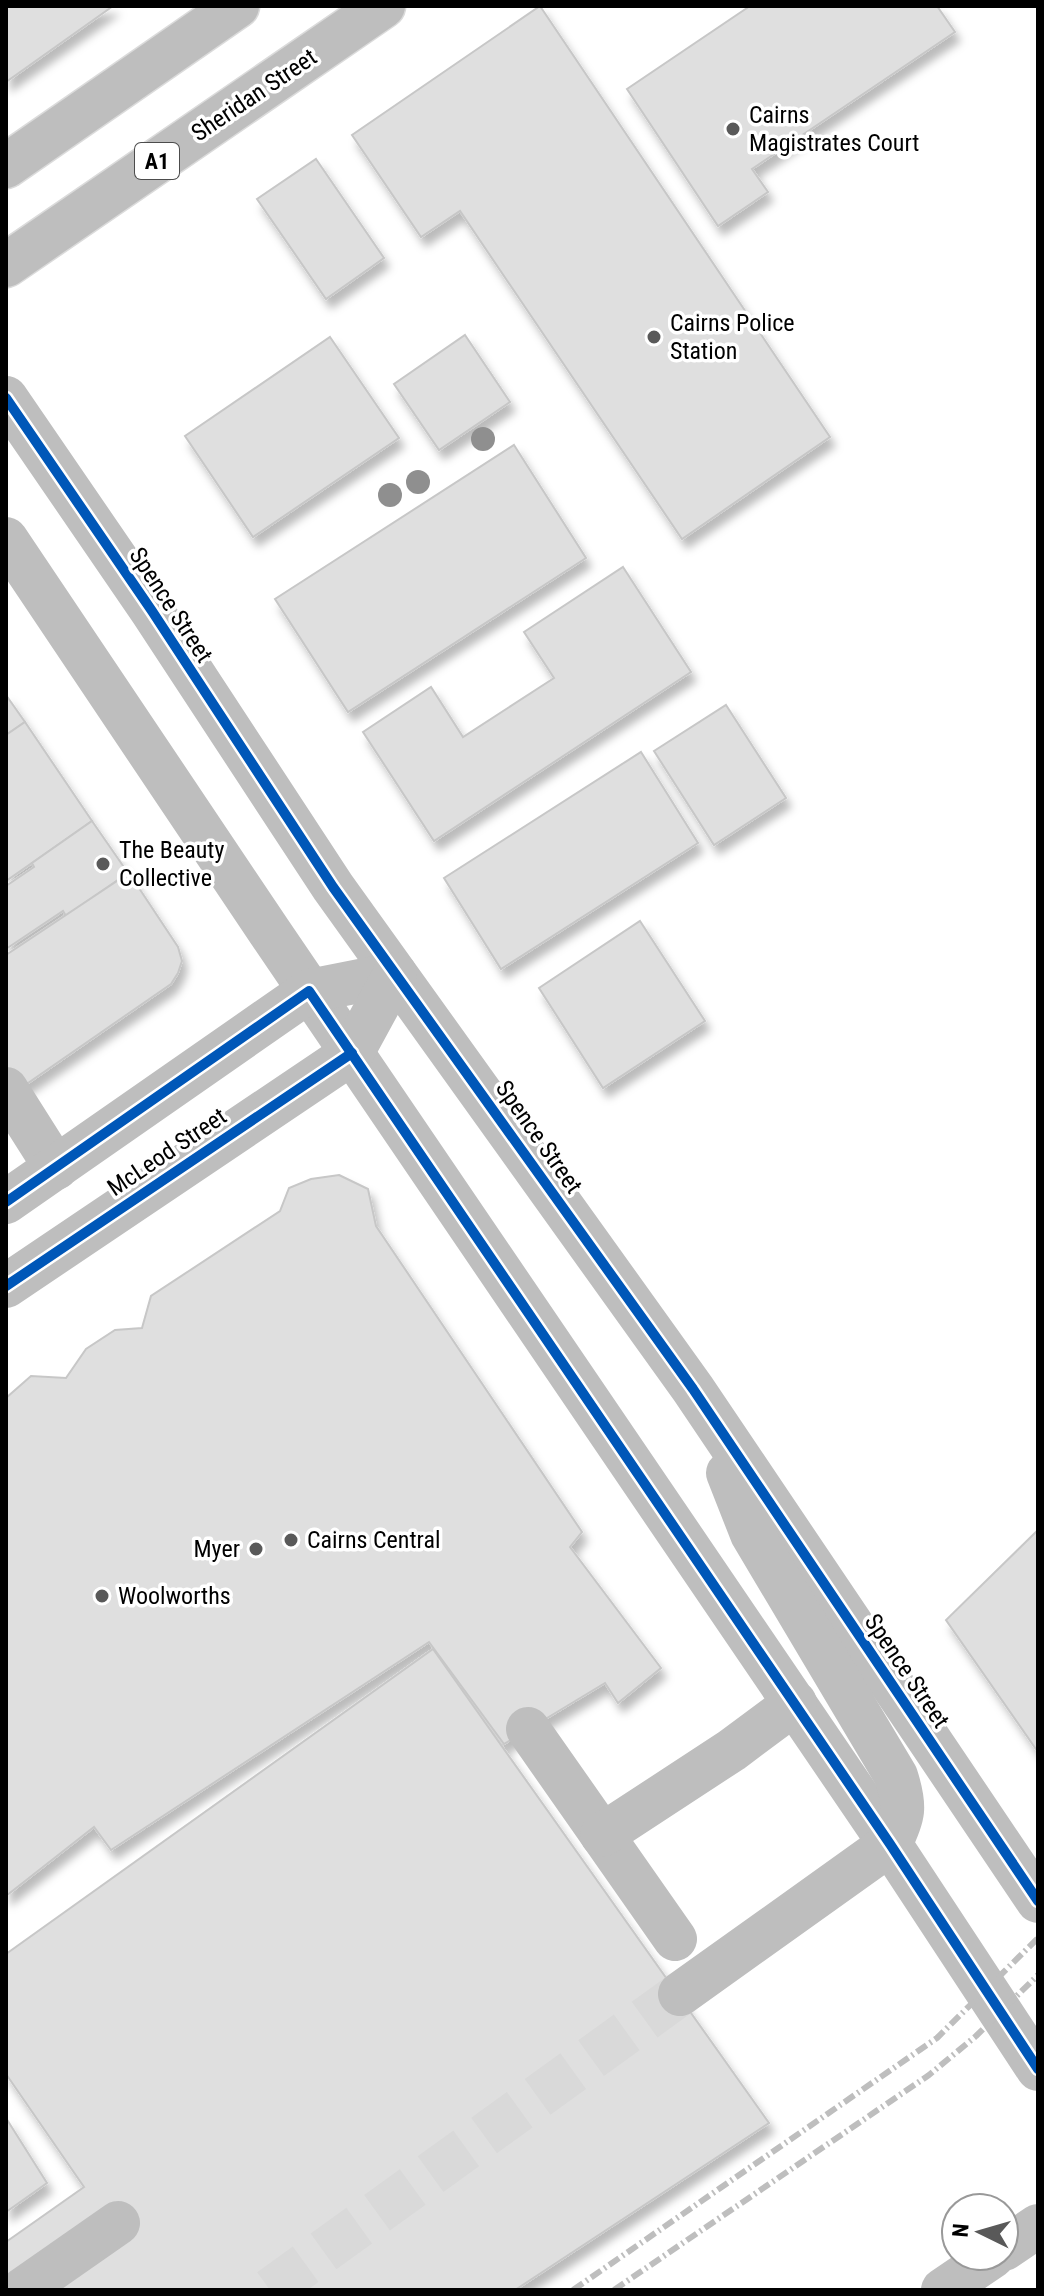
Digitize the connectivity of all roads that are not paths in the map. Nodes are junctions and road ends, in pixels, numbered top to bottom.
1 (237, 6) edge
2 (383, 6) edge
3 (6, 166) edge
4 (6, 265) edge
5 (6, 398) edge
6 (6, 539) edge
7 (395, 974) junction
8 (309, 991) junction
9 (352, 1053) junction
10 (6, 1089) edge
11 (56, 1168) junction
12 (6, 1202) edge
13 (6, 1286) edge
14 (693, 1389) junction
15 (795, 1703) junction
16 (528, 1729) dead end
17 (602, 1835) junction
18 (890, 1844) junction
19 (1038, 1901) edge
20 (675, 1939) dead end
21 (680, 1994) tunnel mouth
22 (1038, 2069) edge
23 (118, 2223) dead end
24 (1038, 2226) edge
25 (1020, 2238) edge
26 (969, 2272) edge
27 (22, 2290) edge
28 (943, 2290) edge

1 - 3 main road
2 - 4 main road, Sheridan Street / A1
5 - 7 main road, Spence Street
6 - 8 main road
7 - 8 main road, McLeod Street
7 - 9 main road, McLeod Street
7 - 14 main road, Spence Street
8 - 9 main road
8 - 11 main road, McLeod Street
9 - 13 main road, McLeod Street
9 - 15 main road
10 - 11 main road
11 - 12 main road, McLeod Street
14 - 18 main road
14 - 19 main road, Spence Street
15 - 17 main road
15 - 18 main road
16 - 17 main road
17 - 20 main road
18 - 21 main road
18 - 22 main road
23 - 27 main road
24 - 25 main road
26 - 28 main road

